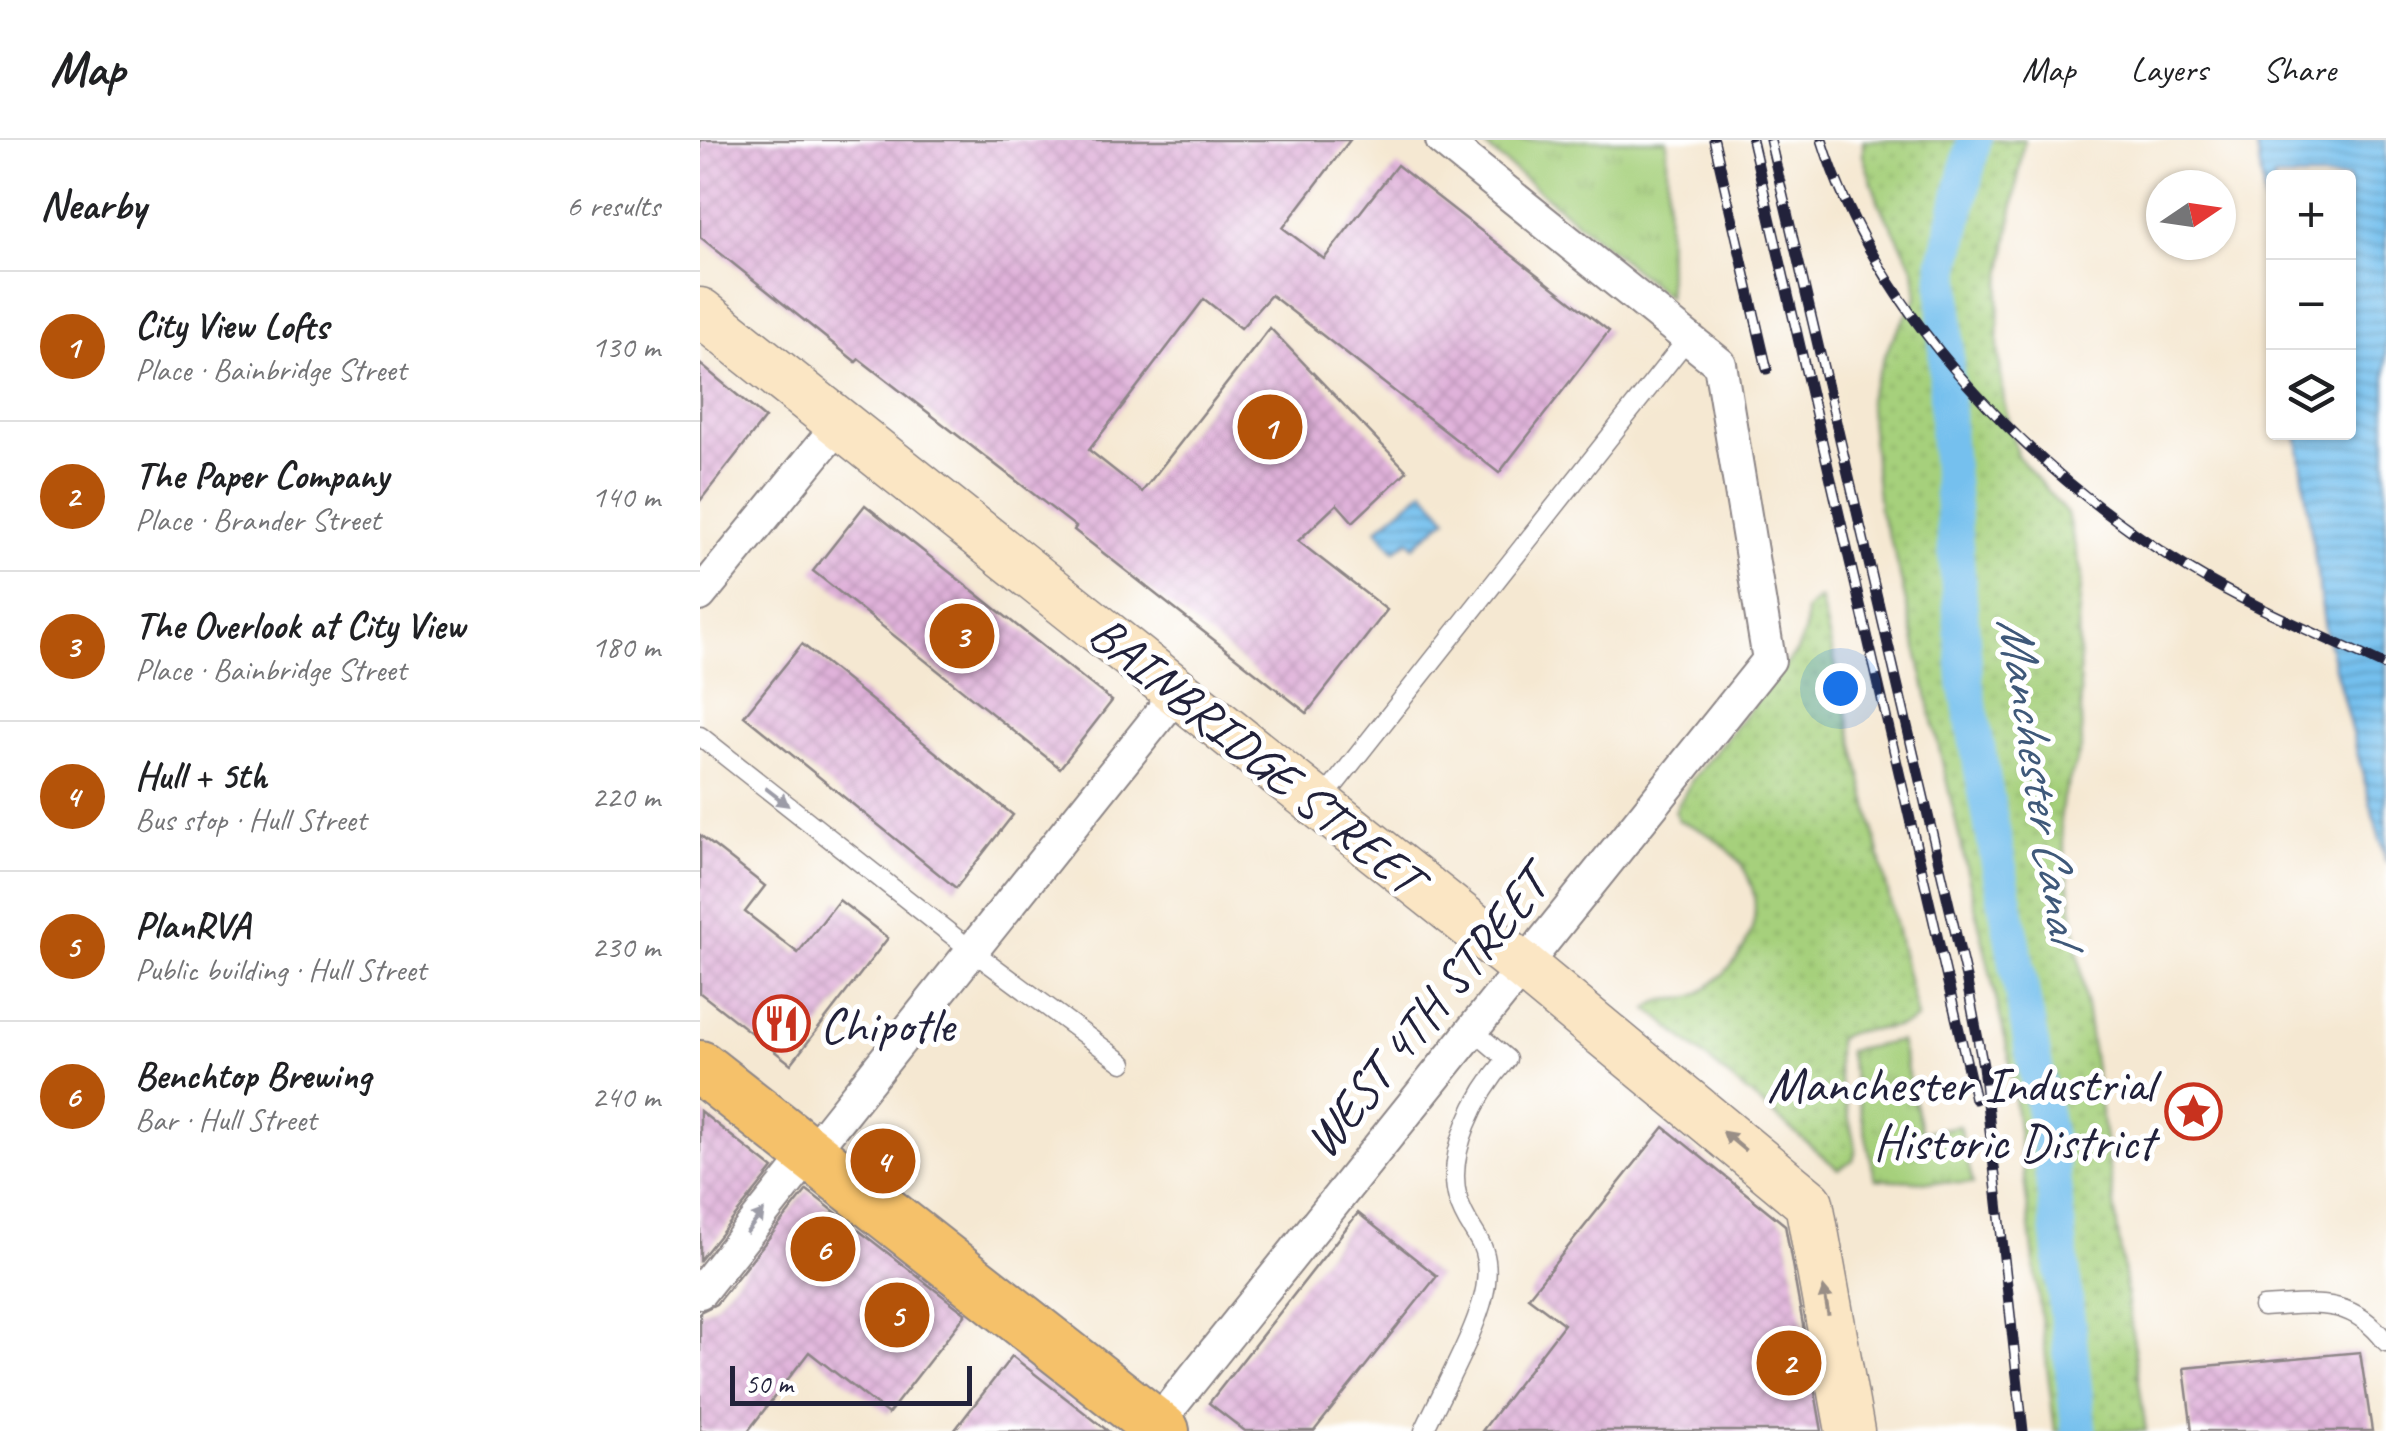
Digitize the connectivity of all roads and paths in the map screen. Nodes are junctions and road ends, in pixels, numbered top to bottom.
1 (1455, 144) edge
2 (703, 322) edge
3 (1688, 338) junction
4 (841, 422) junction
5 (700, 595) edge
6 (1179, 691) junction
7 (700, 736) edge
8 (1320, 804) junction
9 (971, 950) junction
10 (1525, 968) junction
11 (1474, 1031) junction
12 (1123, 1063) dead end
13 (700, 1066) edge
14 (810, 1152) junction
15 (700, 1292) edge
16 (2263, 1307) dead end
17 (2386, 1342) edge
18 (1156, 1429) edge
19 (1424, 1431) edge
20 (1850, 1431) edge

1 - 3 street
2 - 4 street, BAINBRIDGE STREET
3 - 8 lane
3 - 10 street, WEST 4TH STREET
4 - 5 street
4 - 6 street, BAINBRIDGE STREET
6 - 8 street, BAINBRIDGE STREET
6 - 9 street
7 -> 9 lane
8 - 10 street, BAINBRIDGE STREET
9 - 12 lane
9 - 14 street
10 - 11 street, WEST 4TH STREET
20 -> 10 street, BAINBRIDGE STREET
11 - 18 street, WEST 4TH STREET
11 - 19 lane
13 - 14 main road
15 -> 14 street
14 - 18 main road
16 - 17 lane

